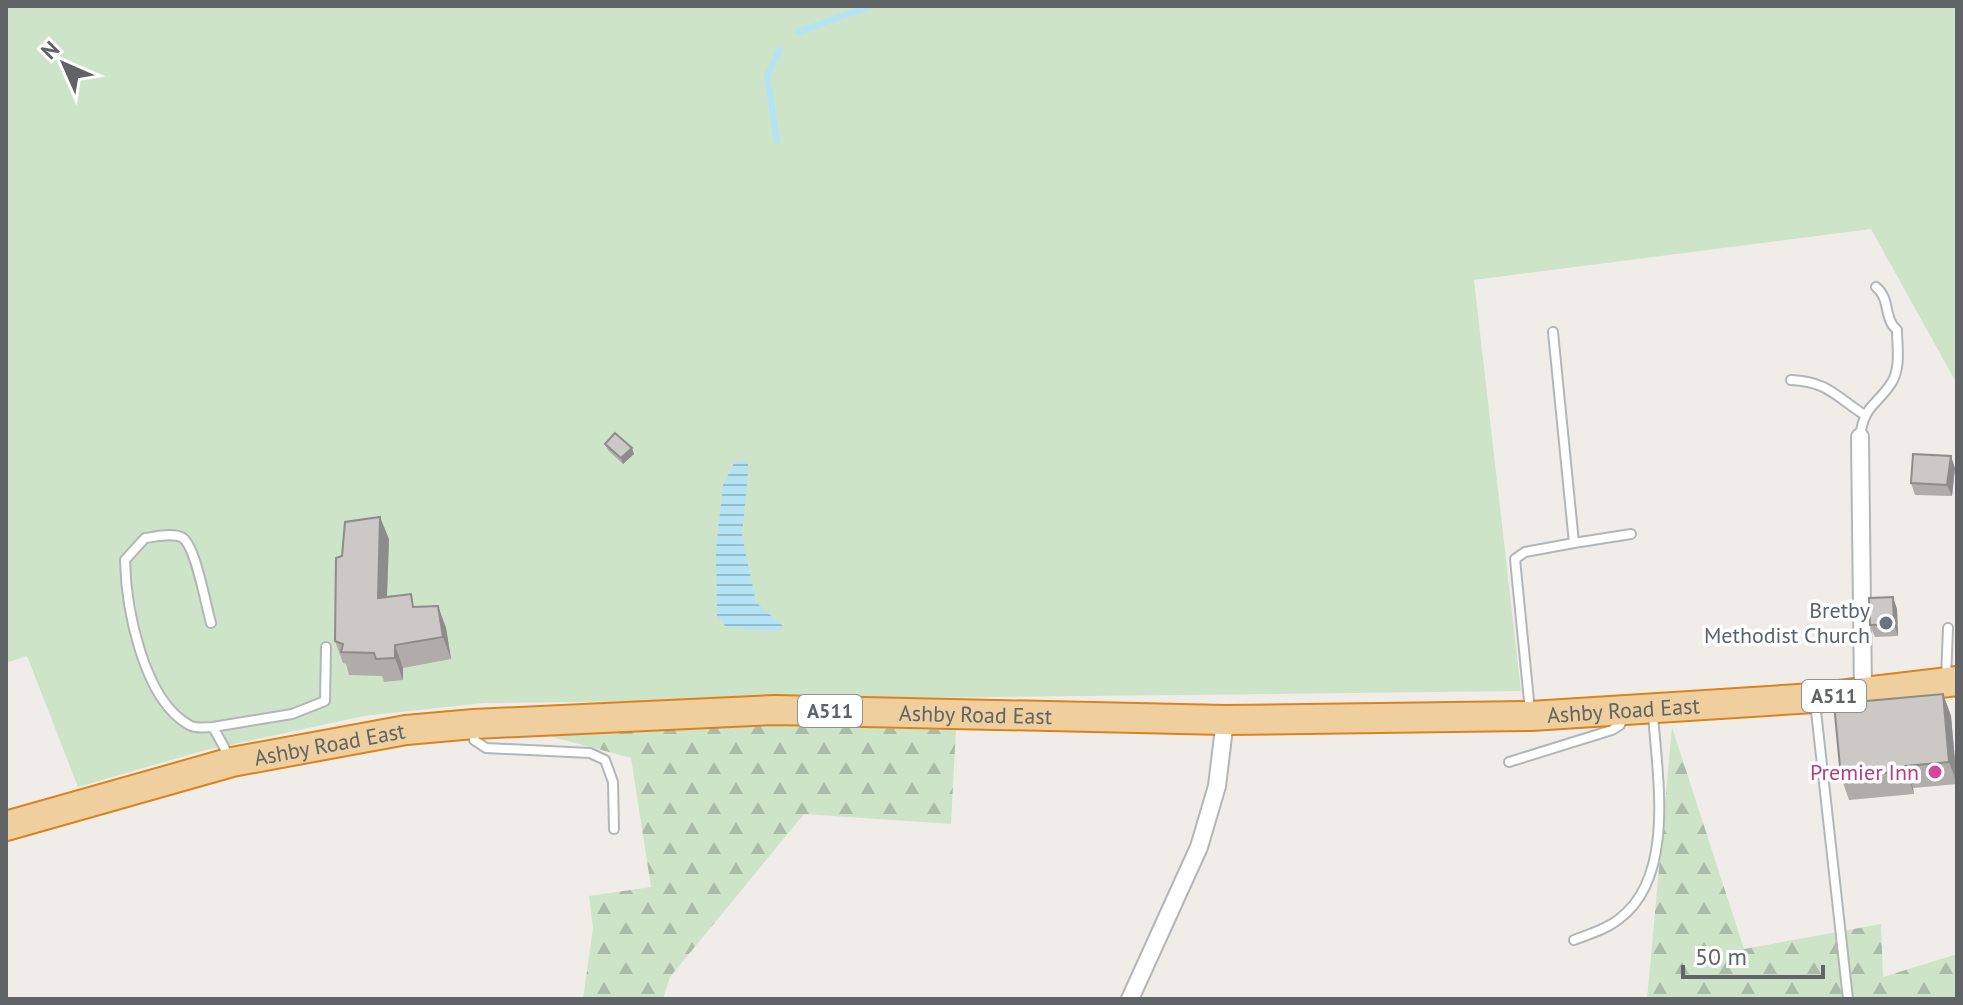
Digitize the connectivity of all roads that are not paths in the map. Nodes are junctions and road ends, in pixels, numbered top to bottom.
1 (1876, 287) dead end
2 (1553, 332) dead end
3 (1791, 380) dead end
4 (1863, 414) junction
5 (1860, 437) joint
6 (1631, 534) dead end
7 (1574, 543) junction
8 (211, 623) dead end
9 (1948, 628) dead end
10 (326, 647) dead end
11 (1952, 682) edge
12 (1863, 693) junction
13 (1814, 698) junction
14 (1649, 709) junction
15 (1531, 716) junction
16 (1225, 720) junction
17 (474, 724) junction
18 (213, 727) junction
19 (232, 762) junction
20 (1509, 762) dead end
21 (6, 826) edge
22 (614, 829) dead end
23 (1574, 940) dead end
24 (1130, 999) edge
25 (1848, 999) edge

1 - 4 lane
2 - 7 lane
3 - 4 lane
4 - 5 lane
5 - 12 street
6 - 7 lane
7 - 15 lane
8 - 18 lane
9 - 11 lane
10 - 18 lane
11 - 12 highway, Ashby Road East / A511
12 - 13 highway, Ashby Road East / A511
13 - 14 highway, Ashby Road East / A511
13 - 25 lane
14 - 15 highway, Ashby Road East / A511
14 - 20 lane
14 - 23 lane
15 - 16 highway, Ashby Road East / A511
16 - 17 highway, Ashby Road East / A511
16 - 24 street
17 - 19 highway, Ashby Road East / A511
17 - 22 lane
18 - 19 lane
19 - 21 highway, Ashby Road East / A511

